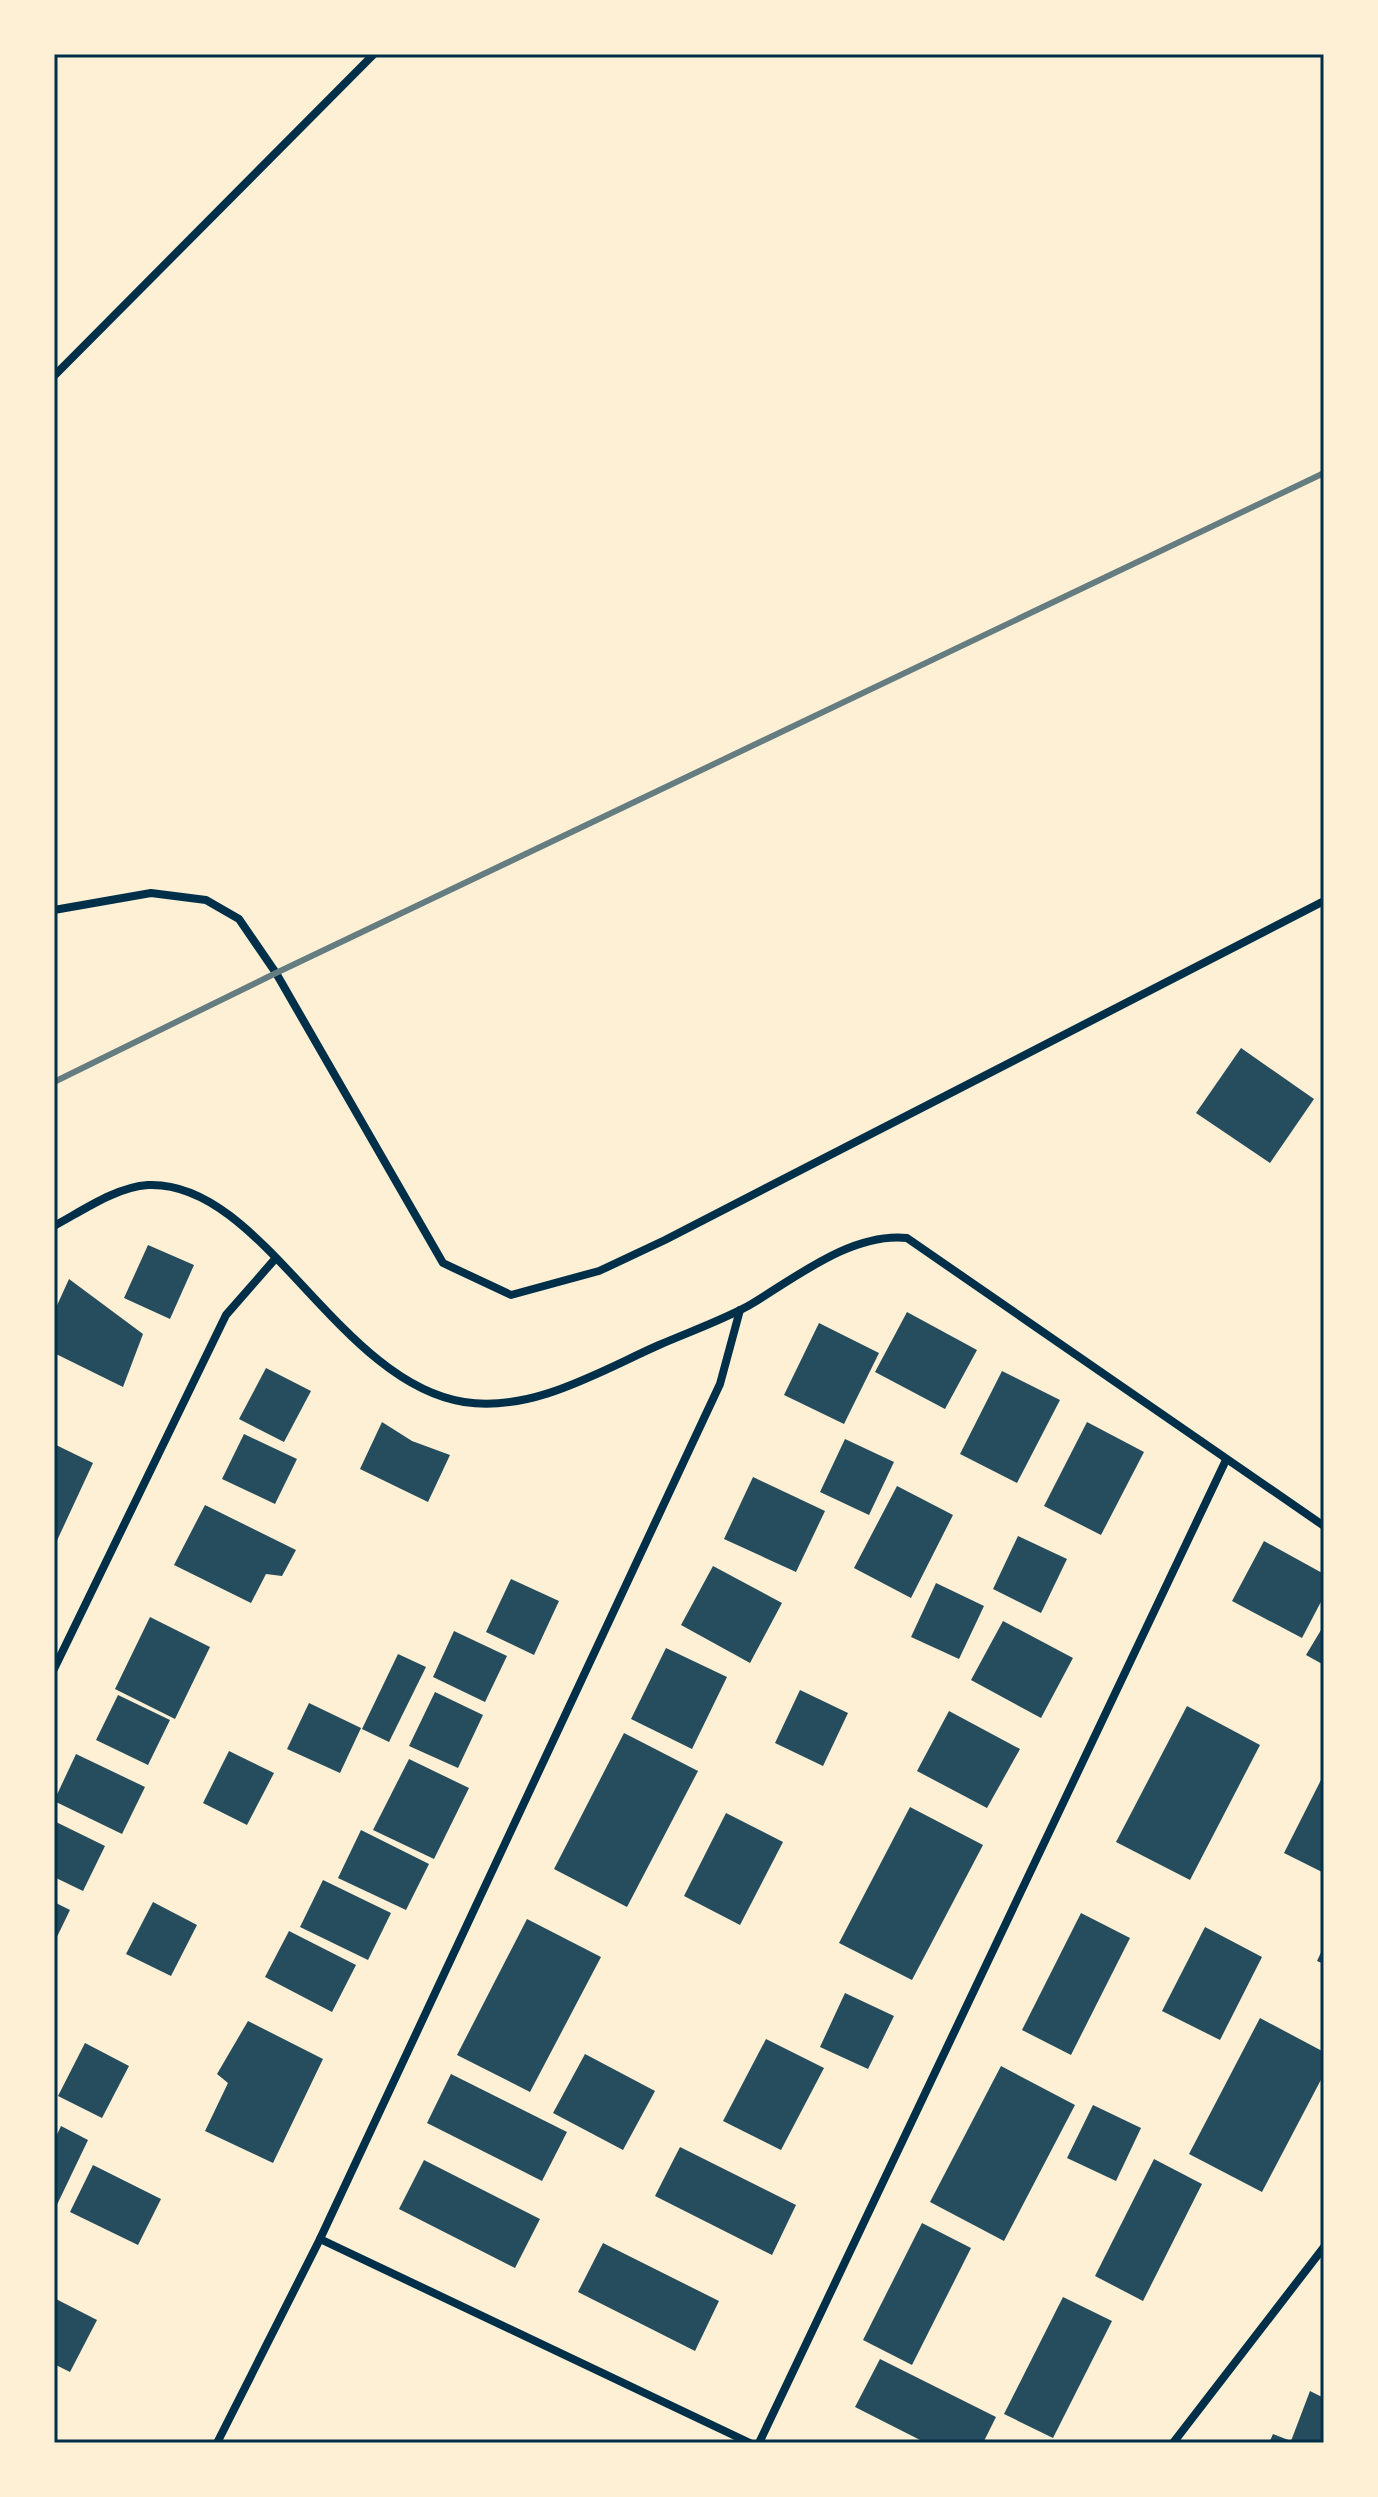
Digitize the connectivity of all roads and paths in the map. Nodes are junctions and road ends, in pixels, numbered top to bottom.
1 (374, 54) edge
2 (54, 376) edge
3 (1324, 901) edge
4 (54, 910) edge
5 (54, 1226) edge
6 (275, 1259) junction
7 (740, 1310) junction
8 (1226, 1460) junction
9 (1324, 1526) edge
10 (54, 1669) edge
11 (320, 2239) junction
12 (1324, 2247) edge
13 (217, 2443) edge
14 (750, 2443) edge
15 (759, 2443) edge
16 (1173, 2443) edge

1 - 2 street
3 - 4 street
5 - 6 street
6 - 7 street
6 - 10 street
7 - 8 street
7 - 11 street
8 - 9 street
8 - 15 street
11 - 13 street
11 - 14 street
12 - 16 street

